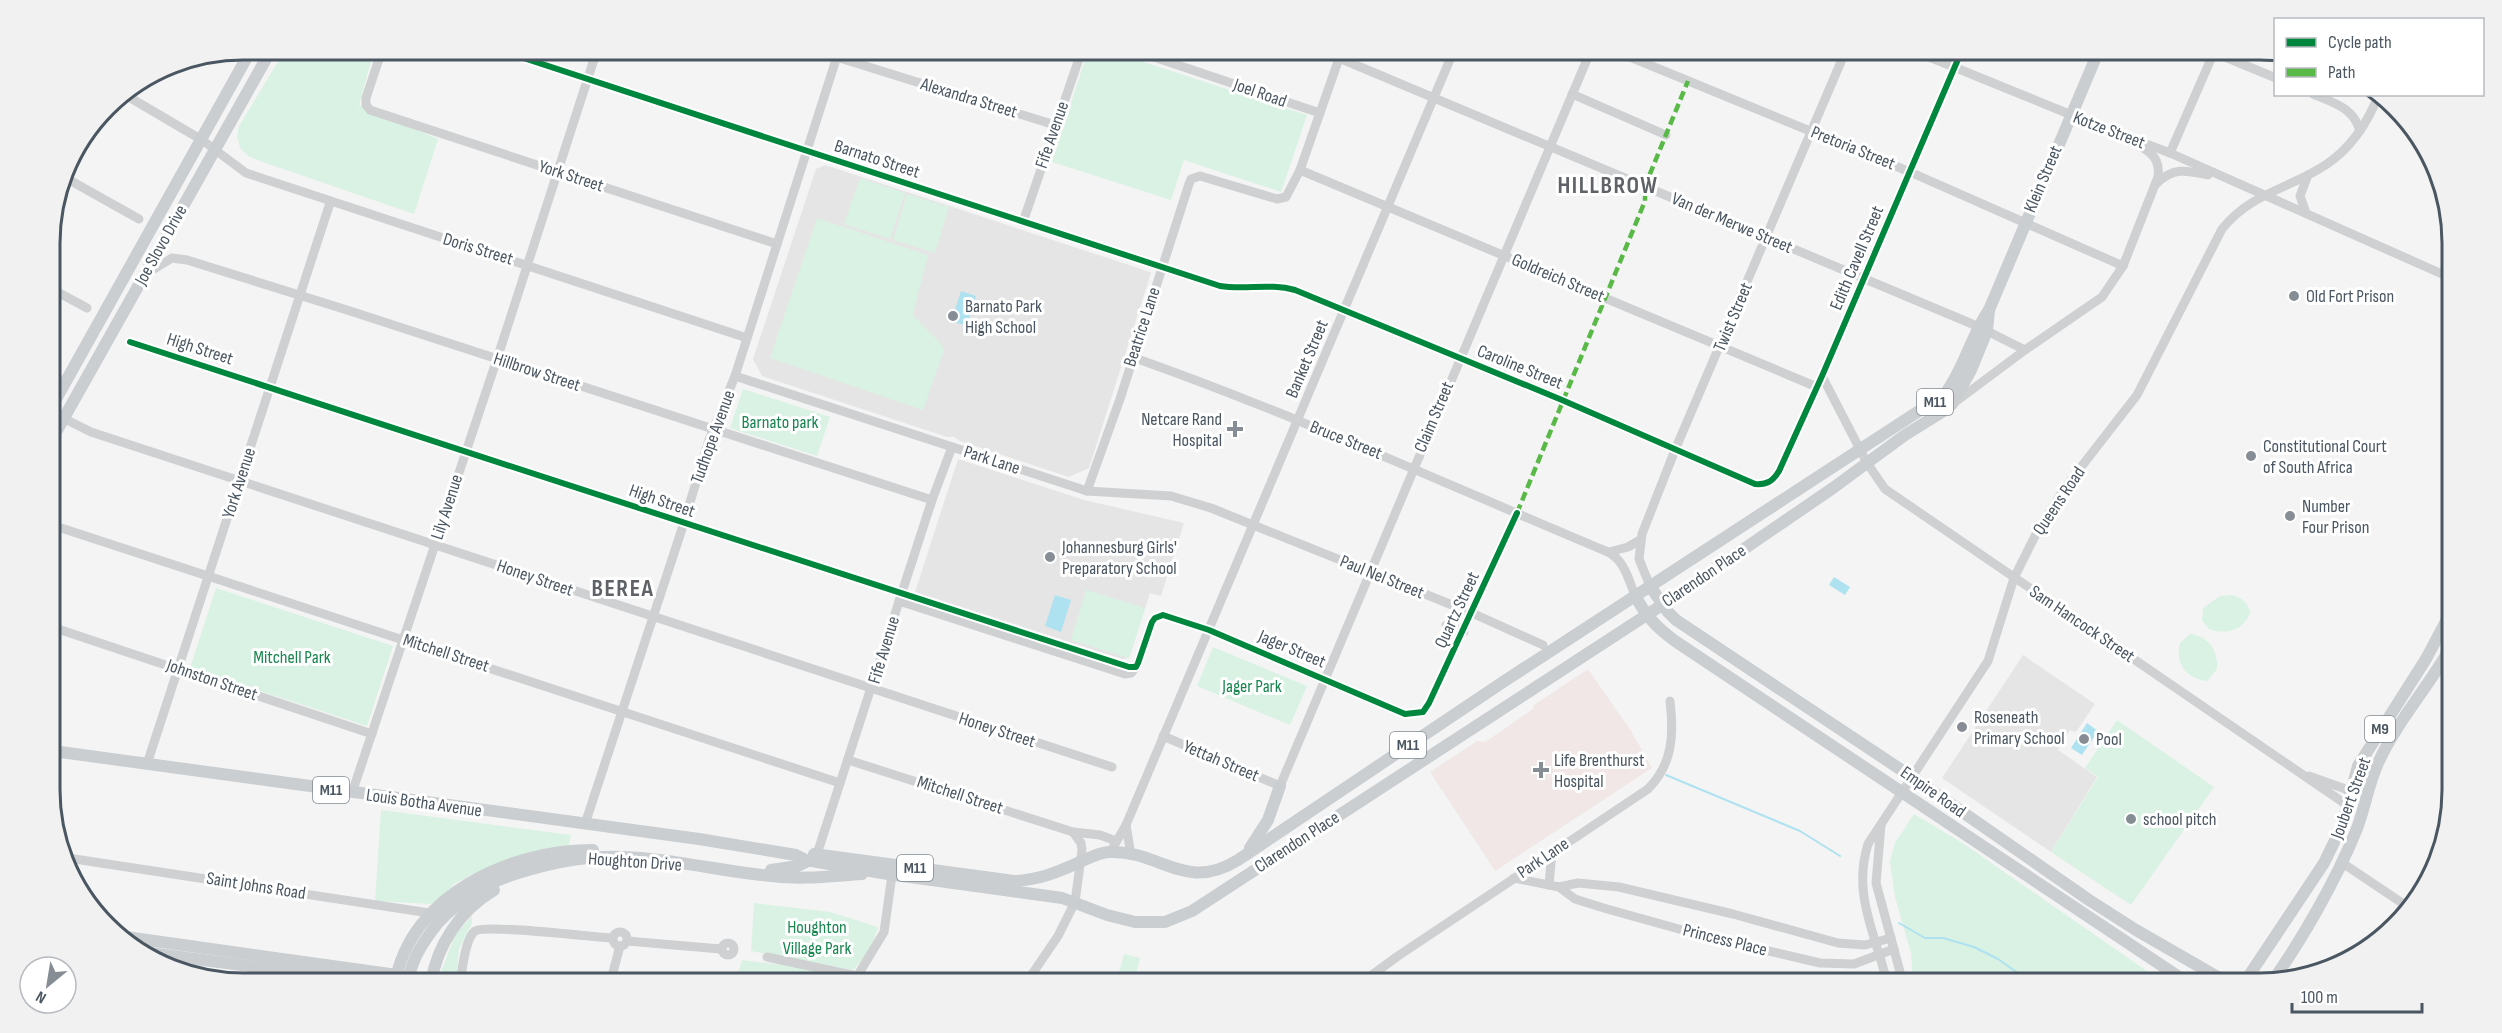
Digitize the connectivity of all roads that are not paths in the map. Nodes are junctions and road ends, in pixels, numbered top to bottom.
1 (246, 60) edge
2 (265, 60) edge
3 (378, 60) edge
4 (530, 60) edge
5 (594, 60) edge
6 (836, 60) edge
7 (859, 60) edge
8 (1078, 60) edge
9 (1163, 60) edge
10 (1339, 60) edge
11 (1354, 60) edge
12 (1450, 60) edge
13 (1587, 60) edge
14 (1637, 60) edge
15 (1842, 60) edge
16 (1937, 60) edge
17 (1957, 60) edge
18 (2095, 60) edge
19 (2207, 60) edge
20 (2233, 60) edge
21 (1954, 67) junction
22 (2274, 77) edge
23 (588, 79) junction
24 (1572, 94) junction
25 (2317, 96) edge
26 (1434, 97) junction
27 (131, 98) edge
28 (2375, 102) edge
29 (1320, 113) junction
30 (2071, 115) junction
31 (1055, 125) junction
32 (1811, 131) junction
33 (2360, 132) junction
34 (1666, 135) dead end
35 (2125, 136) junction
36 (202, 140) junction
37 (1550, 147) junction
38 (214, 150) junction
39 (806, 152) junction
40 (2170, 153) junction
41 (1300, 170) junction
42 (559, 172) junction
43 (1910, 172) junction
44 (2308, 175) junction
45 (71, 181) edge
46 (2231, 181) junction
47 (2156, 184) junction
48 (2263, 195) junction
49 (330, 203) junction
50 (1388, 206) junction
51 (2306, 213) junction
52 (139, 219) dead end
53 (1023, 222) junction
54 (2025, 222) junction
55 (1766, 237) junction
56 (777, 244) junction
57 (1504, 255) junction
58 (527, 265) junction
59 (2123, 266) junction
60 (1162, 267) junction
61 (2442, 274) edge
62 (144, 276) junction
63 (1864, 279) junction
64 (1248, 288) joint
65 (60, 293) edge
66 (301, 295) junction
67 (87, 308) dead end
68 (1342, 311) junction
69 (1982, 328) junction
70 (747, 338) junction
71 (129, 342) dead end
72 (1721, 346) junction
73 (2025, 350) junction
74 (1132, 357) junction
75 (1459, 358) junction
76 (497, 359) junction
77 (735, 376) junction
78 (1822, 376) junction
79 (1817, 387) junction
80 (270, 388) junction
81 (60, 392) edge
82 (1952, 404) junction
83 (60, 416) edge
84 (63, 418) junction
85 (1298, 420) junction
86 (60, 424) edge
87 (713, 429) junction
88 (952, 447) junction
89 (1860, 448) junction
90 (1675, 450) junction
91 (466, 451) junction
92 (1867, 463) junction
93 (1413, 468) junction
94 (1775, 477) joint
95 (239, 481) junction
96 (1087, 491) junction
97 (932, 500) junction
98 (1517, 513) junction
99 (683, 524) junction
100 (1253, 525) junction
101 (60, 528) edge
102 (1640, 540) junction
103 (435, 544) junction
104 (1608, 552) junction
105 (1369, 572) junction
106 (208, 575) junction
107 (2014, 578) junction
108 (1650, 586) junction
109 (1635, 596) junction
110 (900, 597) junction
111 (1662, 605) junction
112 (1472, 613) junction
113 (1645, 615) junction
114 (653, 617) junction
115 (1155, 618) joint
116 (1446, 625) dead end
117 (2442, 628) edge
118 (60, 630) edge
119 (1209, 630) junction
120 (1464, 632) junction
121 (404, 639) junction
122 (1543, 645) dead end
123 (2442, 661) edge
124 (179, 669) junction
125 (1324, 679) junction
126 (872, 689) junction
127 (1670, 701) dead end
128 (622, 711) junction
129 (1417, 714) joint
130 (372, 734) junction
131 (1163, 736) junction
132 (60, 752) edge
133 (848, 759) junction
134 (147, 764) junction
135 (1112, 767) dead end
136 (2307, 776) junction
137 (1912, 777) junction
138 (840, 783) junction
139 (1280, 786) junction
140 (2350, 791) junction
141 (1902, 792) junction
142 (352, 793) junction
143 (2347, 805) junction
144 (585, 824) junction
145 (1126, 825) junction
146 (1881, 825) junction
147 (1073, 832) junction
148 (1114, 846) junction
149 (1552, 852) junction
150 (1246, 854) junction
151 (1131, 855) junction
152 (813, 857) junction
153 (74, 859) edge
154 (1081, 862) junction
155 (2341, 862) junction
156 (525, 871) junction
157 (886, 874) junction
158 (1514, 878) junction
159 (1549, 885) junction
160 (1559, 886) junction
161 (1075, 902) junction
162 (2403, 903) edge
163 (438, 915) junction
164 (1890, 938) junction
165 (136, 939) edge
166 (624, 943) junction
167 (1876, 943) junction
168 (721, 949) dead end
169 (1894, 949) junction
170 (1880, 954) junction
171 (164, 955) edge
172 (767, 957) dead end
173 (2278, 972) edge
174 (296, 973) edge
175 (363, 973) edge
176 (406, 973) edge
177 (434, 973) edge
178 (462, 973) edge
179 (613, 973) edge
180 (828, 973) edge
181 (859, 973) edge
182 (1033, 973) edge
183 (1376, 973) edge
184 (1885, 973) edge
185 (1900, 973) edge
186 (2173, 973) edge
187 (2211, 973) edge
188 (2251, 973) edge

1 - 36 main road, Joe Slovo Drive
2 - 38 main road, Joe Slovo Drive
3 - 42 street, York Street
4 - 23 street, Barnato Street
5 - 23 street, Lily Avenue
6 - 39 street, Tudhope Avenue
7 - 31 street, Alexandra Street
8 - 31 street, Fife Avenue
9 - 29 street, Joel Road
10 - 29 street
11 - 26 street, Van der Merwe Street
12 - 26 street, Banket Street
13 - 24 street, Claim Street
14 - 32 street, Pretoria Street
15 - 32 street, Twist Street
16 - 21 street, Kotze Street
17 - 21 street, Edith Cavell Street
18 - 30 main road, Klein Street
19 - 40 street
20 - 22 street
21 - 30 street, Kotze Street
21 - 43 street, Edith Cavell Street
23 - 39 street, Barnato Street
23 - 42 street, Lily Avenue
24 - 34 street
24 - 37 street, Claim Street
25 - 33 street
26 - 37 street, Van der Merwe Street
26 - 50 street, Banket Street
27 - 36 street, Doris Street
28 - 33 street, Queens Road
29 - 41 street
30 - 35 street, Kotze Street
30 - 54 main road, Klein Street
31 - 53 street, Fife Avenue
32 - 43 street, Pretoria Street
32 - 55 street, Twist Street
33 - 44 street, Queens Road
35 - 40 street, Kotze Street
35 - 47 street, Clarendon Place
36 - 38 street, Doris Street
36 - 81 main road, Joe Slovo Drive
37 - 55 street, Van der Merwe Street
37 - 57 street, Claim Street
38 - 49 street, Doris Street
38 - 62 main road, Joe Slovo Drive
39 - 53 street, Barnato Street
39 - 56 street, Tudhope Avenue
40 - 46 street, Kotze Street
41 - 50 street, Goldreich Street
41 - 60 street, Beatrice Lane
42 - 56 street, York Street
42 - 58 street, Lily Avenue
43 - 54 street, Pretoria Street
43 - 63 street, Edith Cavell Street
44 - 48 street, Queens Road
44 - 51 street
45 - 52 street
46 - 47 street
46 - 48 street, Kotze Street
47 - 59 street, Clarendon Place
48 - 51 street, Kotze Street
48 - 107 street, Queens Road
49 - 58 street, Doris Street
49 - 66 street, York Avenue
50 - 57 street, Goldreich Street
50 - 68 street, Banket Street
51 - 61 street, Kotze Street
53 - 60 street, Barnato Street
54 - 59 street, Pretoria Street
54 - 69 main road, Klein Street
55 - 63 street, Van der Merwe Street
55 - 72 street, Twist Street
56 - 70 street, Tudhope Avenue
57 - 72 street, Goldreich Street
57 - 75 street, Claim Street
58 - 70 street, Doris Street
58 - 76 street, Lily Avenue
59 - 73 street, Clarendon Place
60 - 64 street, Barnato Street
60 - 74 street, Beatrice Lane
62 - 66 street, Hillbrow Street
62 - 84 main road, Joe Slovo Drive
63 - 69 street, Van der Merwe Street
63 - 78 street, Edith Cavell Street
64 - 68 street, Caroline Street
65 - 67 street
66 - 76 street, Hillbrow Street
66 - 80 street, York Avenue
68 - 75 street, Caroline Street
68 - 85 street, Banket Street
69 - 73 street, Van der Merwe Street
69 - 82 main road, Klein Street
69 - 89 main road, Clarendon Place / M11
70 - 77 street, Tudhope Avenue
71 - 80 street, High Street
72 - 79 street, Goldreich Street
72 - 90 street, Twist Street
73 - 82 street, Clarendon Place
74 - 85 street, Bruce Street
74 - 96 street, Beatrice Lane
75 - 90 street, Caroline Street
75 - 93 street, Claim Street
76 - 87 street, Hillbrow Street
76 - 91 street, Lily Avenue
77 - 87 street, Tudhope Avenue
77 - 88 street, Park Lane
78 - 79 street, Edith Cavell Street
78 - 89 street
79 - 94 street, Edith Cavell Street
80 - 91 street, High Street
80 - 95 street, York Avenue
82 - 92 main road, Clarendon Place
83 - 84 main road
84 - 86 main road, Joe Slovo Drive
84 - 95 street, Honey Street
85 - 93 street, Bruce Street
85 - 100 street, Banket Street
87 - 97 street, Hillbrow Street
87 - 99 street, Tudhope Avenue
88 - 96 street, Park Lane
88 - 97 street, Fife Avenue
89 - 92 street
89 - 108 main road, Clarendon Place / M11
90 - 94 street, Caroline Street
90 - 102 street, Twist Street
91 - 99 street, High Street
91 - 103 street, Lily Avenue
92 - 107 street, Sam Hancock Street
92 - 111 main road, Clarendon Place
93 - 98 street, Bruce Street
93 - 105 street, Claim Street
95 - 103 street, Honey Street
95 - 106 street, York Avenue
96 - 100 street, Park Lane
97 - 110 street, Fife Avenue
98 - 104 street, Bruce Street
98 - 112 street, Quartz Street
99 - 110 street, High Street
99 - 114 street, Tudhope Avenue
100 - 105 street, Paul Nel Street
100 - 119 street, Banket Street
101 - 106 street, Mitchell Street
102 - 104 street
102 - 108 street, Twist Street
103 - 114 street, Honey Street
103 - 121 street, Lily Avenue
104 - 109 street, Bruce Street
105 - 112 street, Paul Nel Street
105 - 125 street, Claim Street
106 - 121 street, Mitchell Street
106 - 124 street, York Avenue
107 - 136 street, Sam Hancock Street
107 - 137 street, Queens Road
108 - 109 main road, Clarendon Place / M11
108 - 111 main road, Empire Road
109 - 113 main road, Empire Road
109 - 150 main road, Clarendon Place / M11
110 - 115 street, High Street
110 - 126 street, Fife Avenue
111 - 113 main road, Clarendon Place
111 - 137 main road, Empire Road
112 - 120 street, Quartz Street
112 - 122 street, Paul Nel Street
113 - 141 main road, Empire Road
113 - 161 main road, Clarendon Place / M11
114 - 126 street, Honey Street
114 - 128 street, Tudhope Avenue
115 - 119 street, Jager Street
116 - 120 street
117 - 140 main road, Joubert Street / M9
118 - 124 street, Johnston Street
119 - 125 street, Jager Street
119 - 131 street, Banket Street
120 - 129 street, Quartz Street
121 - 128 street, Mitchell Street
121 - 130 street, Lily Avenue
123 - 155 main road, Joubert Street / M9
124 - 130 street, Johnston Street
124 - 134 street, York Avenue
125 - 129 street, Jager Street
125 - 139 street, Claim Street
126 - 133 street, Fife Avenue
126 - 135 street, Honey Street
127 - 149 street, Park Lane
128 - 138 street, Mitchell Street
128 - 144 street, Tudhope Avenue
130 - 142 street, Lily Avenue
131 - 139 street, Yettah Street
131 - 145 street, Banket Street
132 - 134 main road, Louis Botha Avenue / M11
133 - 138 street, Fife Avenue
133 - 147 street, Mitchell Street
134 - 142 main road, Louis Botha Avenue / M11
136 - 140 street, Sam Hancock Street
136 - 143 street, Sam Hancock Street
137 - 141 street, Queens Road
137 - 187 main road, Empire Road
138 - 152 street, Fife Avenue
139 - 150 main road
140 - 143 main road, Joubert Street / M9
141 - 146 street, Queens Road
141 - 186 main road, Empire Road
142 - 144 main road, Louis Botha Avenue / M11
143 - 188 main road, Joubert Street / M9
144 - 152 main road, Louis Botha Avenue / M11
145 - 148 street, Banket Street
145 - 151 street
146 - 164 street, Queens Road
146 - 167 street, Queens Road
147 - 148 street, Mitchell Street
147 - 154 street
148 - 151 main road, Clarendon Place / M11
148 - 154 main road, M11
149 - 158 street, Park Lane
149 - 159 street
150 - 151 main road, Clarendon Place / M11
152 - 154 main road, M11
152 - 157 main road, M11
152 - 163 main road, Houghton Drive
153 - 163 street, Saint Johns Road
154 - 161 street
155 - 162 street
155 - 173 main road, Joubert Street / M9
156 - 157 main road, Houghton Drive
156 - 163 main road, Houghton Drive
156 - 177 main road
157 - 161 main road, M11
157 - 181 street
158 - 159 street, Princess Place
158 - 183 street, Park Lane
159 - 160 street, Princess Place
160 - 167 street, Princess Place
160 - 170 street, Princess Place
161 - 182 street
163 - 176 main road, Houghton Drive
164 - 167 street, Princess Place
164 - 169 street, Queens Road
165 - 175 main road
166 - 168 street
166 - 178 street
166 - 179 street
167 - 170 street, Queens Road
169 - 170 street, Princess Place
169 - 185 street, Queens Road
170 - 184 street, Queens Road
171 - 174 main road
172 - 180 street

